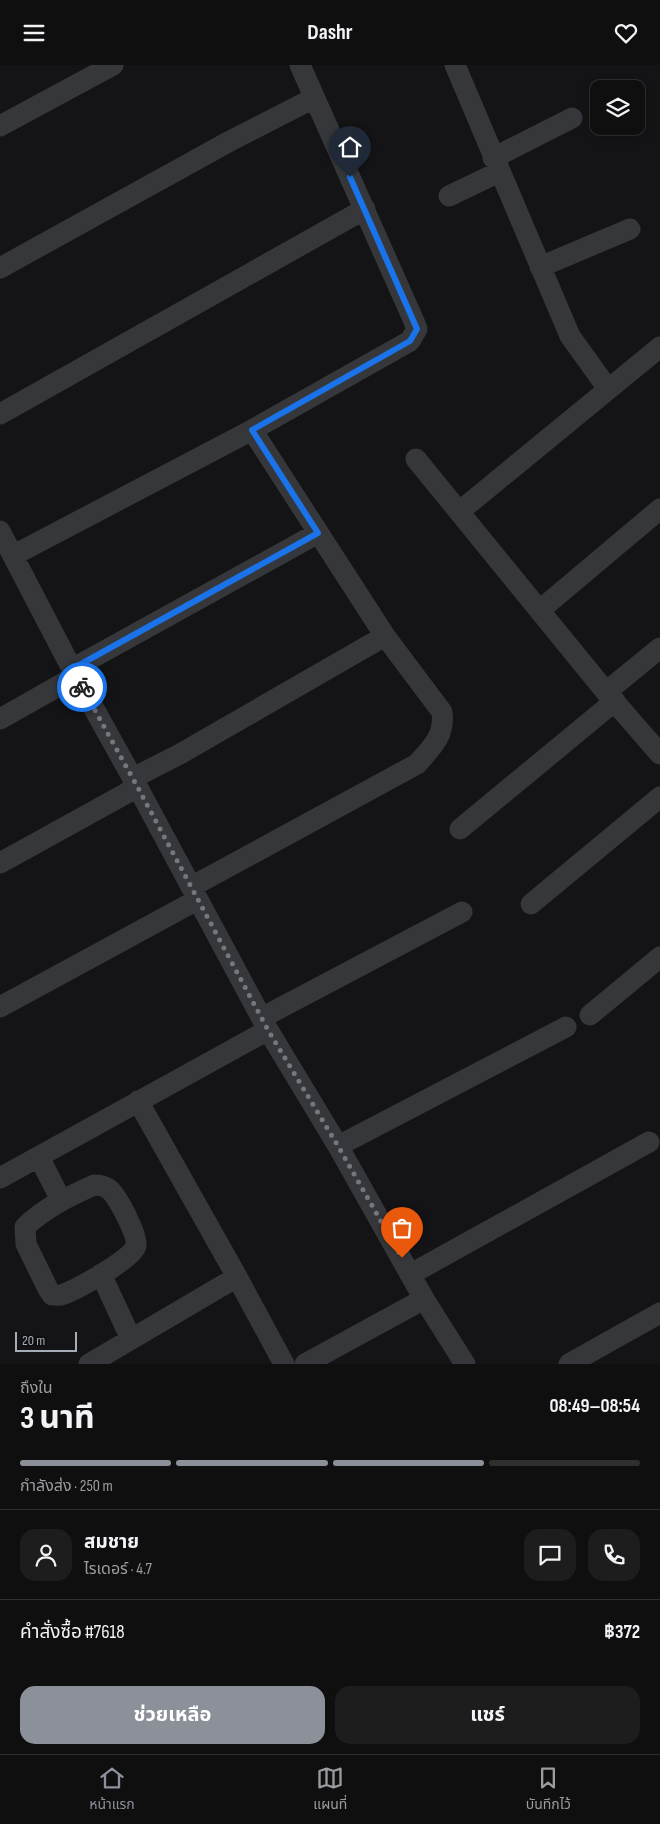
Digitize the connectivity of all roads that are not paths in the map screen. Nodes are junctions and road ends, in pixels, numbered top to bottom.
1 (113, 65) edge
2 (300, 65) edge
3 (455, 65) edge
4 (314, 98) junction
5 (572, 118) dead end
6 (0, 125) edge
7 (496, 165) junction
8 (449, 196) dead end
9 (365, 209) junction
10 (630, 229) dead end
11 (540, 267) junction
12 (0, 268) edge
13 (660, 347) edge
14 (608, 389) junction
15 (0, 414) edge
16 (252, 430) junction
17 (416, 459) dead end
18 (660, 509) edge
19 (460, 511) junction
20 (318, 533) junction
21 (6, 546) edge
22 (540, 610) junction
23 (386, 636) junction
24 (660, 647) edge
25 (74, 672) junction
26 (610, 696) junction
27 (0, 719) edge
28 (660, 754) edge
29 (135, 782) junction
30 (660, 797) edge
31 (460, 829) dead end
32 (0, 863) edge
33 (194, 893) junction
34 (531, 904) dead end
35 (462, 912) dead end
36 (660, 957) edge
37 (0, 1007) edge
38 (590, 1015) dead end
39 (265, 1023) junction
40 (566, 1027) dead end
41 (138, 1101) junction
42 (650, 1143) dead end
43 (338, 1146) junction
44 (39, 1157) junction
45 (0, 1179) edge
46 (61, 1201) junction
47 (101, 1274) junction
48 (411, 1274) junction
49 (237, 1277) junction
50 (424, 1299) junction
51 (660, 1313) edge
52 (131, 1339) junction
53 (89, 1364) edge
54 (284, 1364) edge
55 (305, 1364) edge
56 (465, 1364) edge
57 (569, 1364) edge

1 - 6 street
2 - 4 street
3 - 7 street
4 - 9 street
4 - 12 street
5 - 7 street
7 - 8 street
7 - 11 street
9 - 15 street
9 - 16 street
10 - 11 street
11 - 14 street
13 - 14 street
14 - 19 street
16 - 20 street
16 - 21 street
17 - 19 street
18 - 22 street
19 - 22 street
20 - 23 street
20 - 25 street
21 - 25 street
22 - 26 street
23 - 29 street
23 - 33 street
24 - 26 street
25 - 27 street
25 - 29 street
26 - 28 street
26 - 31 street
29 - 32 street
29 - 33 street
30 - 34 street
33 - 37 street
33 - 39 street
35 - 39 street
36 - 38 street
39 - 41 street
39 - 43 street
40 - 43 street
41 - 44 street
41 - 49 street
42 - 48 street
43 - 48 street
44 - 45 street
44 - 46 street
46 - 47 street
46 - 47 street
47 - 52 street
48 - 50 street
49 - 52 street
49 - 54 street
50 - 55 street
50 - 56 street
51 - 57 street
52 - 53 street

